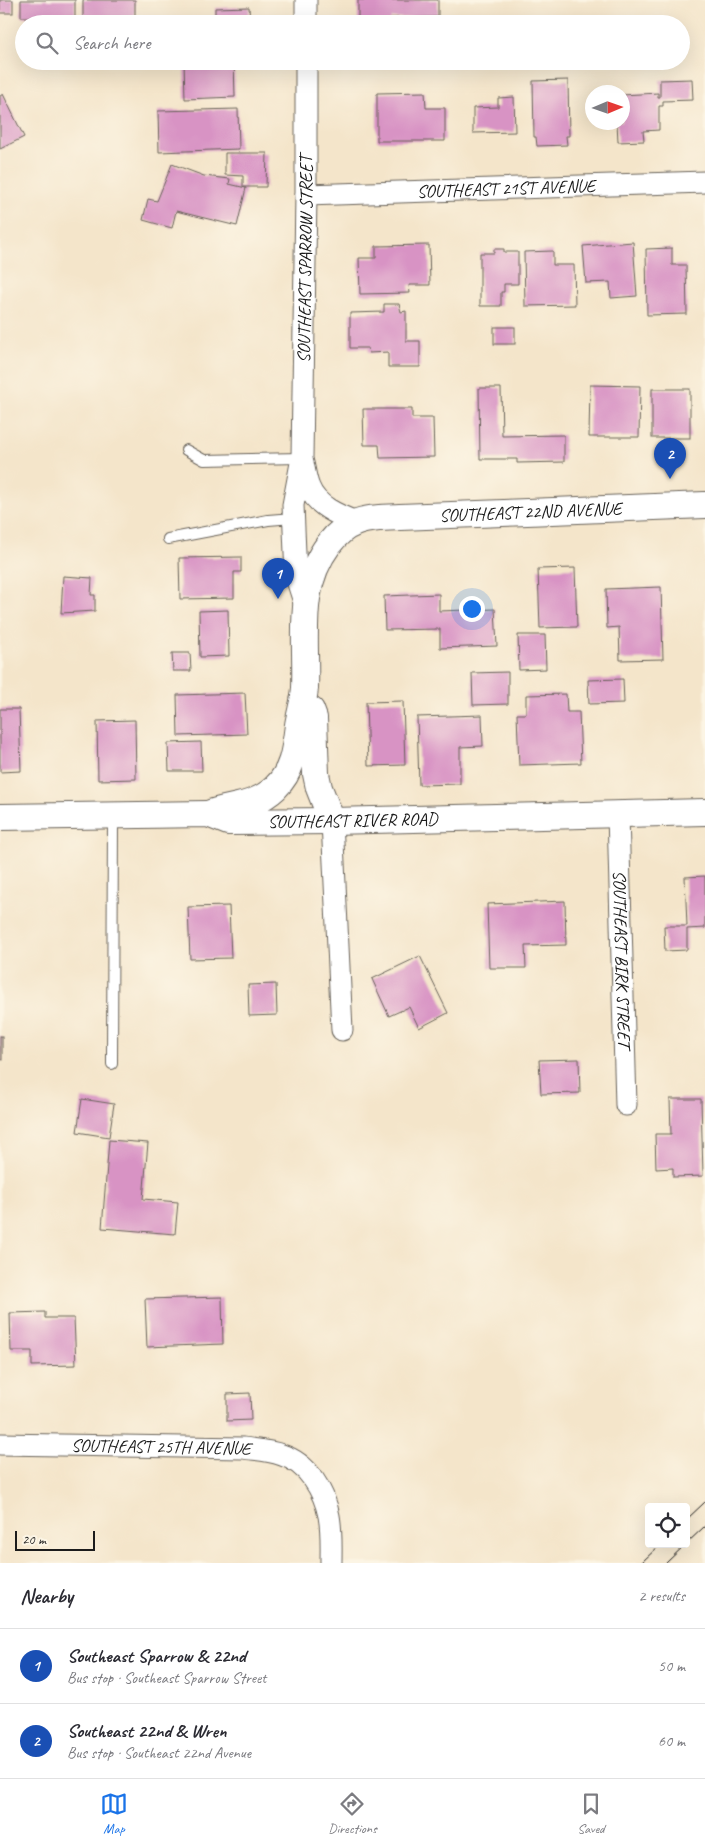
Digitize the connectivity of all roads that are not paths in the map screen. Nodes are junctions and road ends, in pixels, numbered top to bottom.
1 (306, 0) edge
2 (306, 15) edge
3 (306, 70) edge
4 (705, 182) edge
5 (306, 195) junction
6 (186, 450) dead end
7 (302, 458) junction
8 (705, 506) edge
9 (293, 518) junction
10 (356, 522) junction
11 (168, 538) dead end
12 (305, 605) junction
13 (305, 690) junction
14 (705, 812) edge
15 (208, 814) junction
16 (618, 814) junction
17 (113, 815) junction
18 (0, 816) edge
19 (332, 821) junction
20 (342, 1030) dead end
21 (112, 1064) dead end
22 (626, 1104) dead end
23 (0, 1444) edge
24 (331, 1563) edge

1 - 2 street
3 - 5 street, SOUTHEAST SPARROW STREET
4 - 5 street, SOUTHEAST 21ST AVENUE
5 - 7 street, SOUTHEAST SPARROW STREET
6 - 7 lane
7 - 9 street, SOUTHEAST SPARROW STREET
7 - 10 street, SOUTHEAST SPARROW STREET
8 - 10 street, SOUTHEAST 22ND AVENUE
9 - 11 lane
9 - 12 street, SOUTHEAST SPARROW STREET
10 - 12 street, SOUTHEAST SPARROW STREET
12 - 13 street, SOUTHEAST SPARROW STREET
13 - 15 street, SOUTHEAST SPARROW STREET
13 - 19 street
14 - 16 street, SOUTHEAST RIVER ROAD
15 - 17 street, SOUTHEAST RIVER ROAD
15 - 19 street, SOUTHEAST RIVER ROAD
16 - 19 street, SOUTHEAST RIVER ROAD
16 - 22 street, SOUTHEAST BIRK STREET
17 - 18 street, SOUTHEAST RIVER ROAD
17 - 21 lane
19 - 20 street
23 - 24 street, SOUTHEAST 25TH AVENUE

